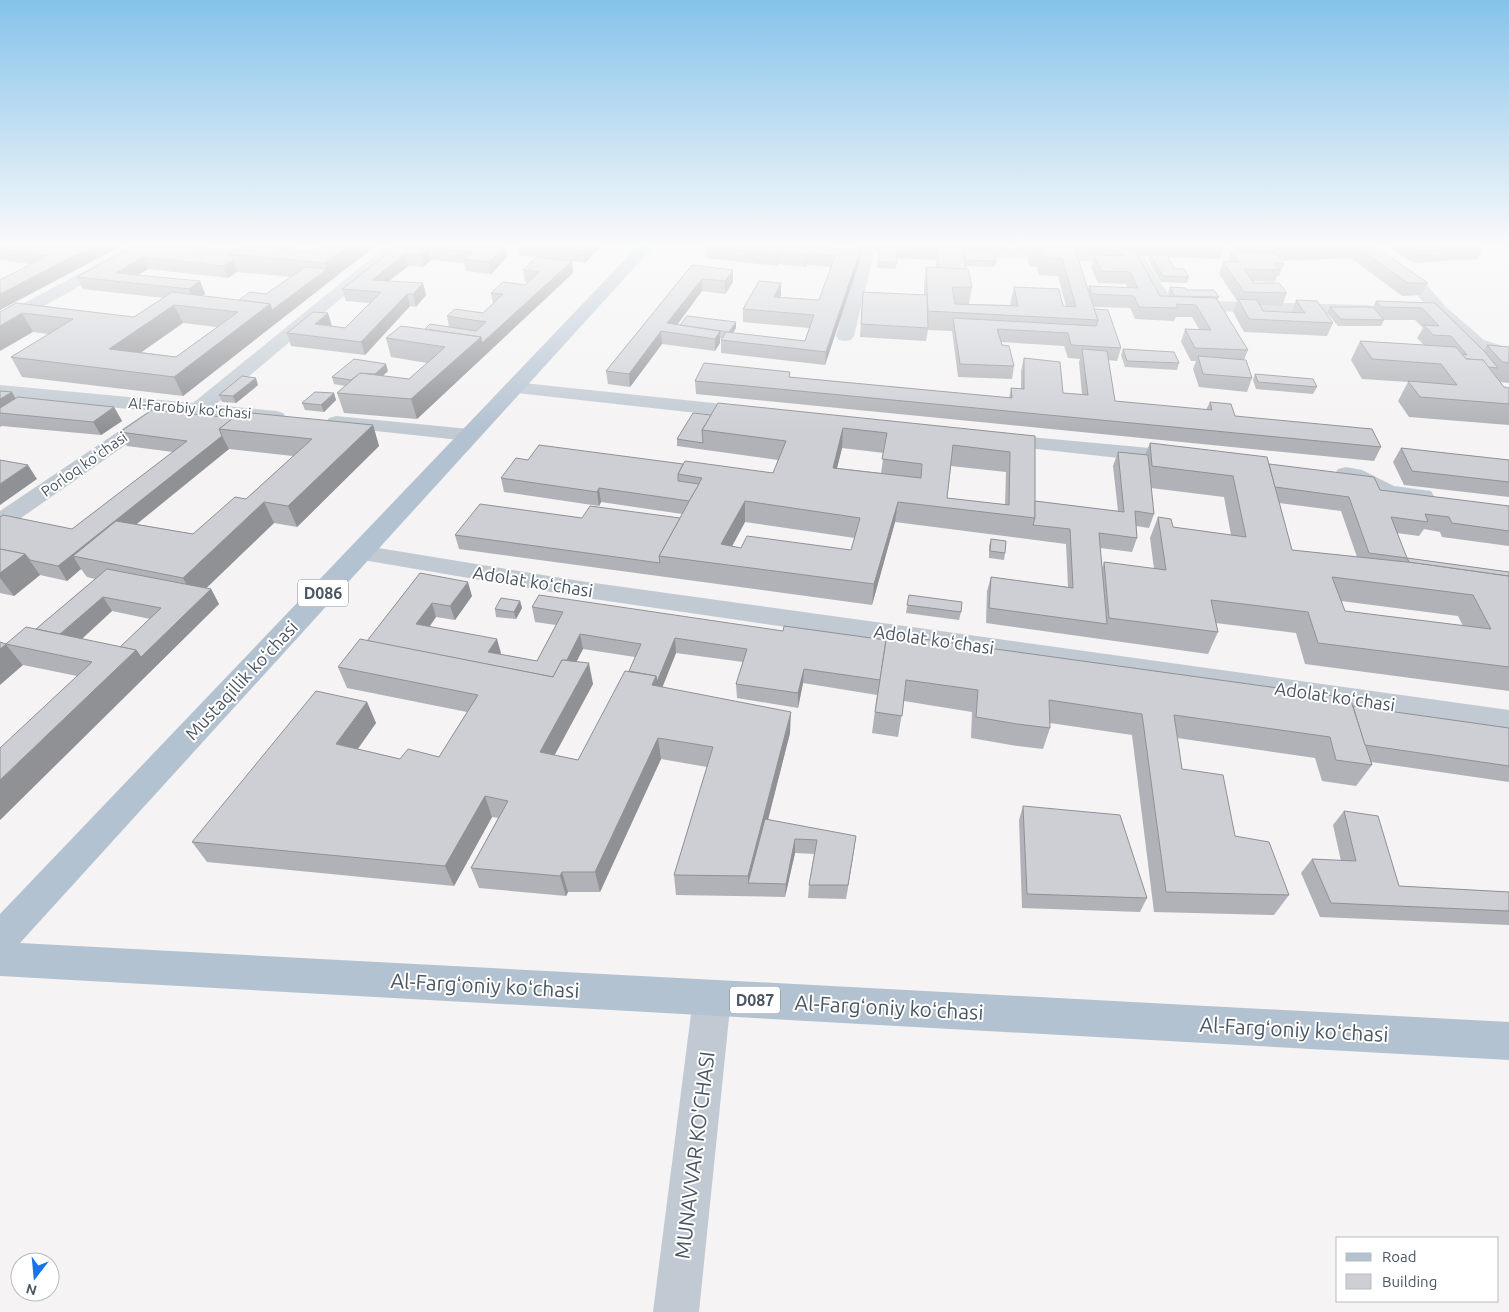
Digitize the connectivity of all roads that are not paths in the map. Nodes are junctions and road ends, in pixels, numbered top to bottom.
1 (26, 308) edge
2 (320, 308) edge
3 (588, 308) edge
4 (850, 308) edge
5 (1306, 308) edge
6 (1438, 308) edge
7 (1382, 310) edge
8 (1420, 311) edge
9 (1440, 311) junction
10 (0, 322) edge
11 (845, 336) dead end
12 (1509, 354) edge
13 (514, 388) junction
14 (0, 391) edge
15 (169, 406) junction
16 (198, 409) junction
17 (768, 415) edge
18 (469, 436) junction
19 (973, 438) edge
20 (1198, 460) edge
21 (1325, 472) edge
22 (1444, 499) edge
23 (0, 522) edge
24 (360, 553) junction
25 (1509, 721) edge
26 (0, 939) edge
27 (0, 959) edge
28 (712, 998) junction
29 (1509, 1041) edge
30 (676, 1312) edge

1 - 10 street
2 - 16 street
3 - 13 main road, Mustaqillik koʻchasi / D086
4 - 11 street
5 - 7 street
6 - 9 street
8 - 9 street
9 - 12 street
13 - 17 street
13 - 18 main road, Mustaqillik koʻchasi / D086
14 - 15 street, Al-Farobiy koʻchasi
15 - 16 street, Al-Farobiy koʻchasi
15 - 23 street, Porloq koʻchasi
16 - 18 street, Al-Farobiy koʻchasi
18 - 24 main road, Mustaqillik koʻchasi / D086
19 - 20 street
21 - 22 street
24 - 25 street, Adolat koʻchasi
24 - 26 main road, Mustaqillik koʻchasi / D086
27 - 28 main road, Al-Fargʻoniy koʻchasi / D087
28 - 29 main road, Al-Fargʻoniy koʻchasi / D087
28 - 30 street, MUNAVVAR KO'CHASI

